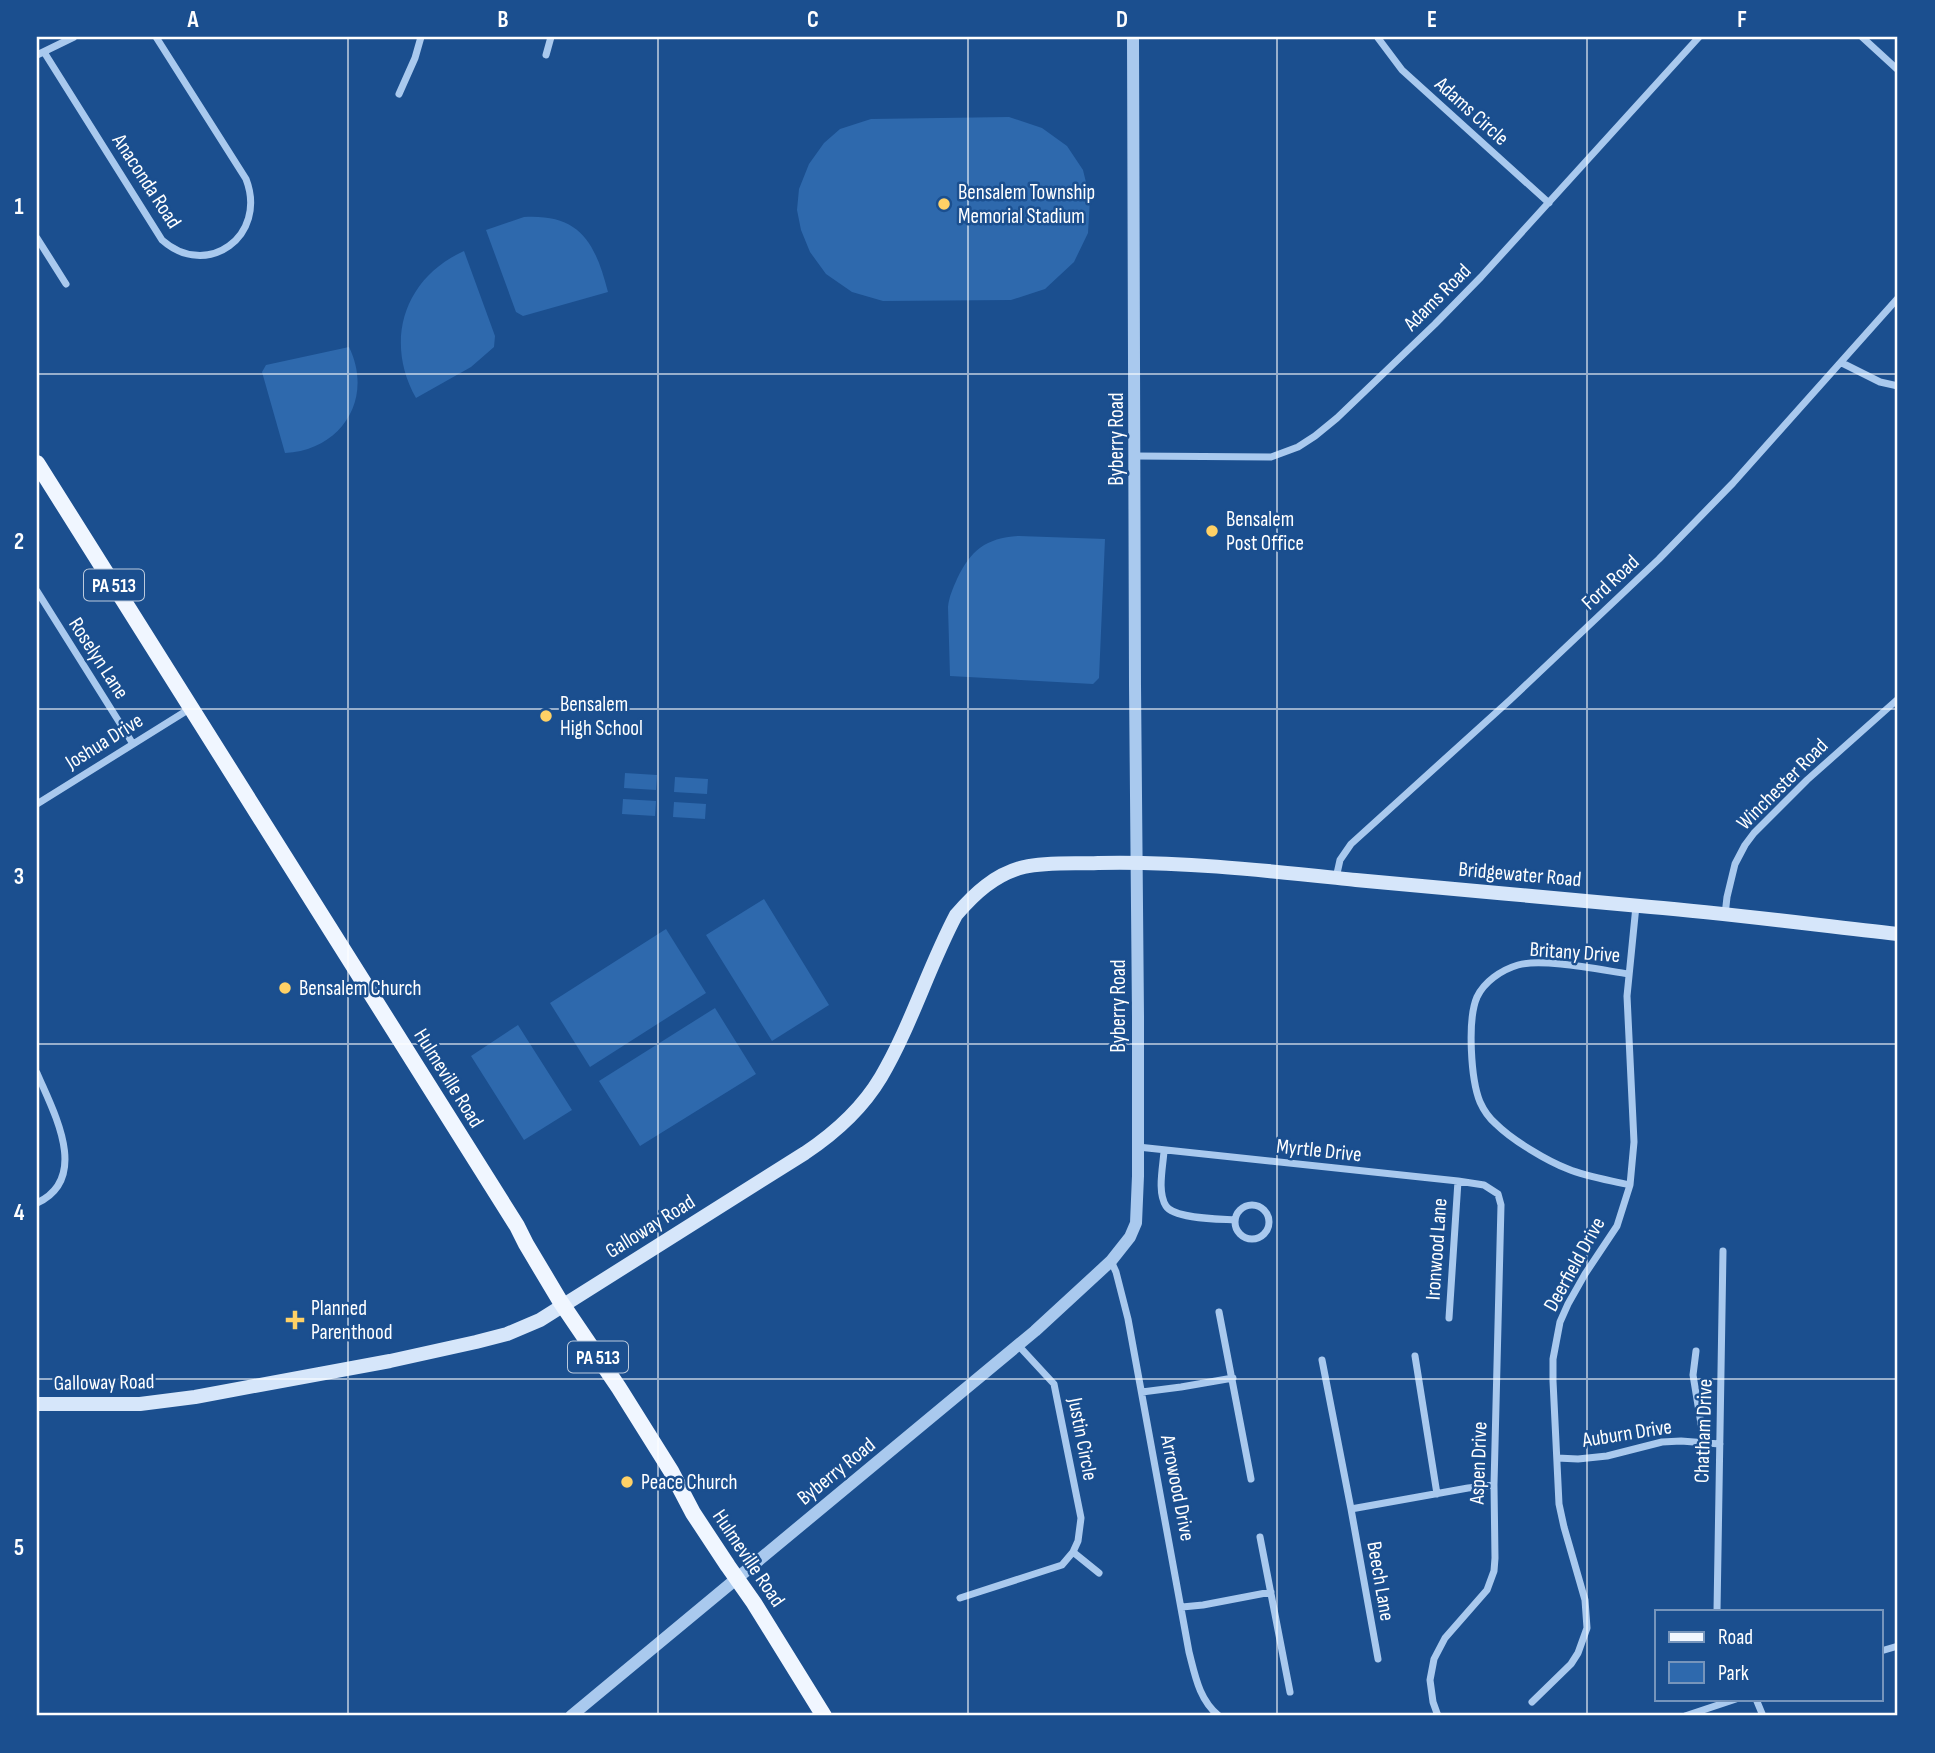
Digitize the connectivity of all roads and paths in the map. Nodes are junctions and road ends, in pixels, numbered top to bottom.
1 (74, 37) edge
2 (156, 37) edge
3 (421, 37) edge
4 (551, 37) edge
5 (1133, 37) edge
6 (1699, 37) edge
7 (1862, 37) edge
8 (1378, 38) edge
9 (40, 54) edge
10 (546, 54) dead end
11 (1898, 70) edge
12 (399, 94) dead end
13 (1549, 203) junction
14 (37, 238) edge
15 (66, 284) dead end
16 (1898, 298) edge
17 (1842, 363) junction
18 (1898, 386) edge
19 (1135, 456) junction
20 (37, 463) edge
21 (37, 591) edge
22 (46, 606) junction
23 (37, 612) edge
24 (1898, 699) edge
25 (191, 708) junction
26 (133, 744) junction
27 (37, 804) edge
28 (1137, 862) junction
29 (1336, 878) junction
30 (1636, 906) junction
31 (1725, 915) junction
32 (1898, 934) edge
33 (1629, 974) junction
34 (37, 1073) edge
35 (1138, 1147) junction
36 (1164, 1154) junction
37 (1458, 1181) junction
38 (1630, 1185) junction
39 (1496, 1192) joint
40 (37, 1203) edge
41 (1236, 1220) junction
42 (1723, 1251) dead end
43 (1111, 1261) junction
44 (564, 1306) junction
45 (1219, 1312) dead end
46 (1449, 1318) dead end
47 (1018, 1345) junction
48 (1696, 1351) dead end
49 (1415, 1356) dead end
50 (1322, 1360) dead end
51 (1233, 1378) junction
52 (1142, 1392) junction
53 (37, 1404) edge
54 (1704, 1442) junction
55 (1720, 1444) junction
56 (1557, 1458) junction
57 (1251, 1479) dead end
58 (1494, 1485) junction
59 (1437, 1494) junction
60 (1351, 1509) junction
61 (1260, 1537) dead end
62 (1073, 1552) junction
63 (1099, 1573) dead end
64 (736, 1579) junction
65 (1271, 1592) junction
66 (960, 1598) dead end
67 (1182, 1607) junction
68 (1717, 1610) edge
69 (1378, 1660) dead end
70 (1290, 1692) dead end
71 (1733, 1700) edge
72 (1532, 1702) dead end
73 (571, 1716) edge
74 (824, 1716) edge
75 (1219, 1716) edge
76 (1438, 1716) edge
77 (1685, 1716) edge

1 - 9 street
2 - 9 street, Anaconda Road
3 - 12 street
4 - 10 street
5 - 19 street, Byberry Road
6 - 13 street, Adams Road
7 - 11 street
8 - 13 street, Adams Circle
13 - 19 street, Adams Road
14 - 15 street
16 - 17 street, Ford Road
17 - 18 street
17 - 29 street, Ford Road
19 - 28 street, Byberry Road
20 - 25 main road, Hulmeville Road / PA 513
21 - 22 street, Roselyn Lane
22 - 23 street
22 - 26 street, Roselyn Lane
24 - 31 street, Winchester Road
25 - 26 street, Joshua Drive
25 - 44 main road, Hulmeville Road / PA 513
26 - 27 street, Joshua Drive
28 - 29 main road, Bridgewater Road
28 - 35 street, Byberry Road
28 - 44 main road, Galloway Road
29 - 30 main road, Bridgewater Road
30 - 31 main road, Bridgewater Road
30 - 33 street, Deerfield Drive
31 - 32 main road, Bridgewater Road
33 - 38 street, Deerfield Drive
33 - 38 street, Britany Drive
34 - 40 street
35 - 36 street, Myrtle Drive
35 - 43 street, Byberry Road
36 - 37 street, Myrtle Drive
36 - 41 street
37 - 39 street, Myrtle Drive
37 - 46 street, Ironwood Lane
38 - 56 street, Deerfield Drive
39 - 58 street, Aspen Drive
41 - 41 street
42 - 55 street, Chatham Drive
43 - 47 street, Byberry Road
43 - 52 street, Arrowood Drive
44 - 53 main road, Galloway Road
44 - 64 main road, Hulmeville Road / PA 513
45 - 51 street
47 - 62 street, Justin Circle
47 - 64 street, Byberry Road
48 - 54 street, Auburn Drive
49 - 59 street
50 - 60 street, Beech Lane
51 - 52 street
51 - 57 street
52 - 67 street, Arrowood Drive
54 - 55 street, Auburn Drive
54 - 56 street, Auburn Drive
55 - 68 street, Chatham Drive
56 - 72 street, Deerfield Drive
58 - 59 street
58 - 76 street, Aspen Drive
59 - 60 street
60 - 69 street, Beech Lane
61 - 65 street
62 - 63 street
62 - 66 street
64 - 73 street, Byberry Road
64 - 74 main road, Hulmeville Road / PA 513
65 - 67 street
65 - 70 street
67 - 75 street, Arrowood Drive
71 - 77 street

